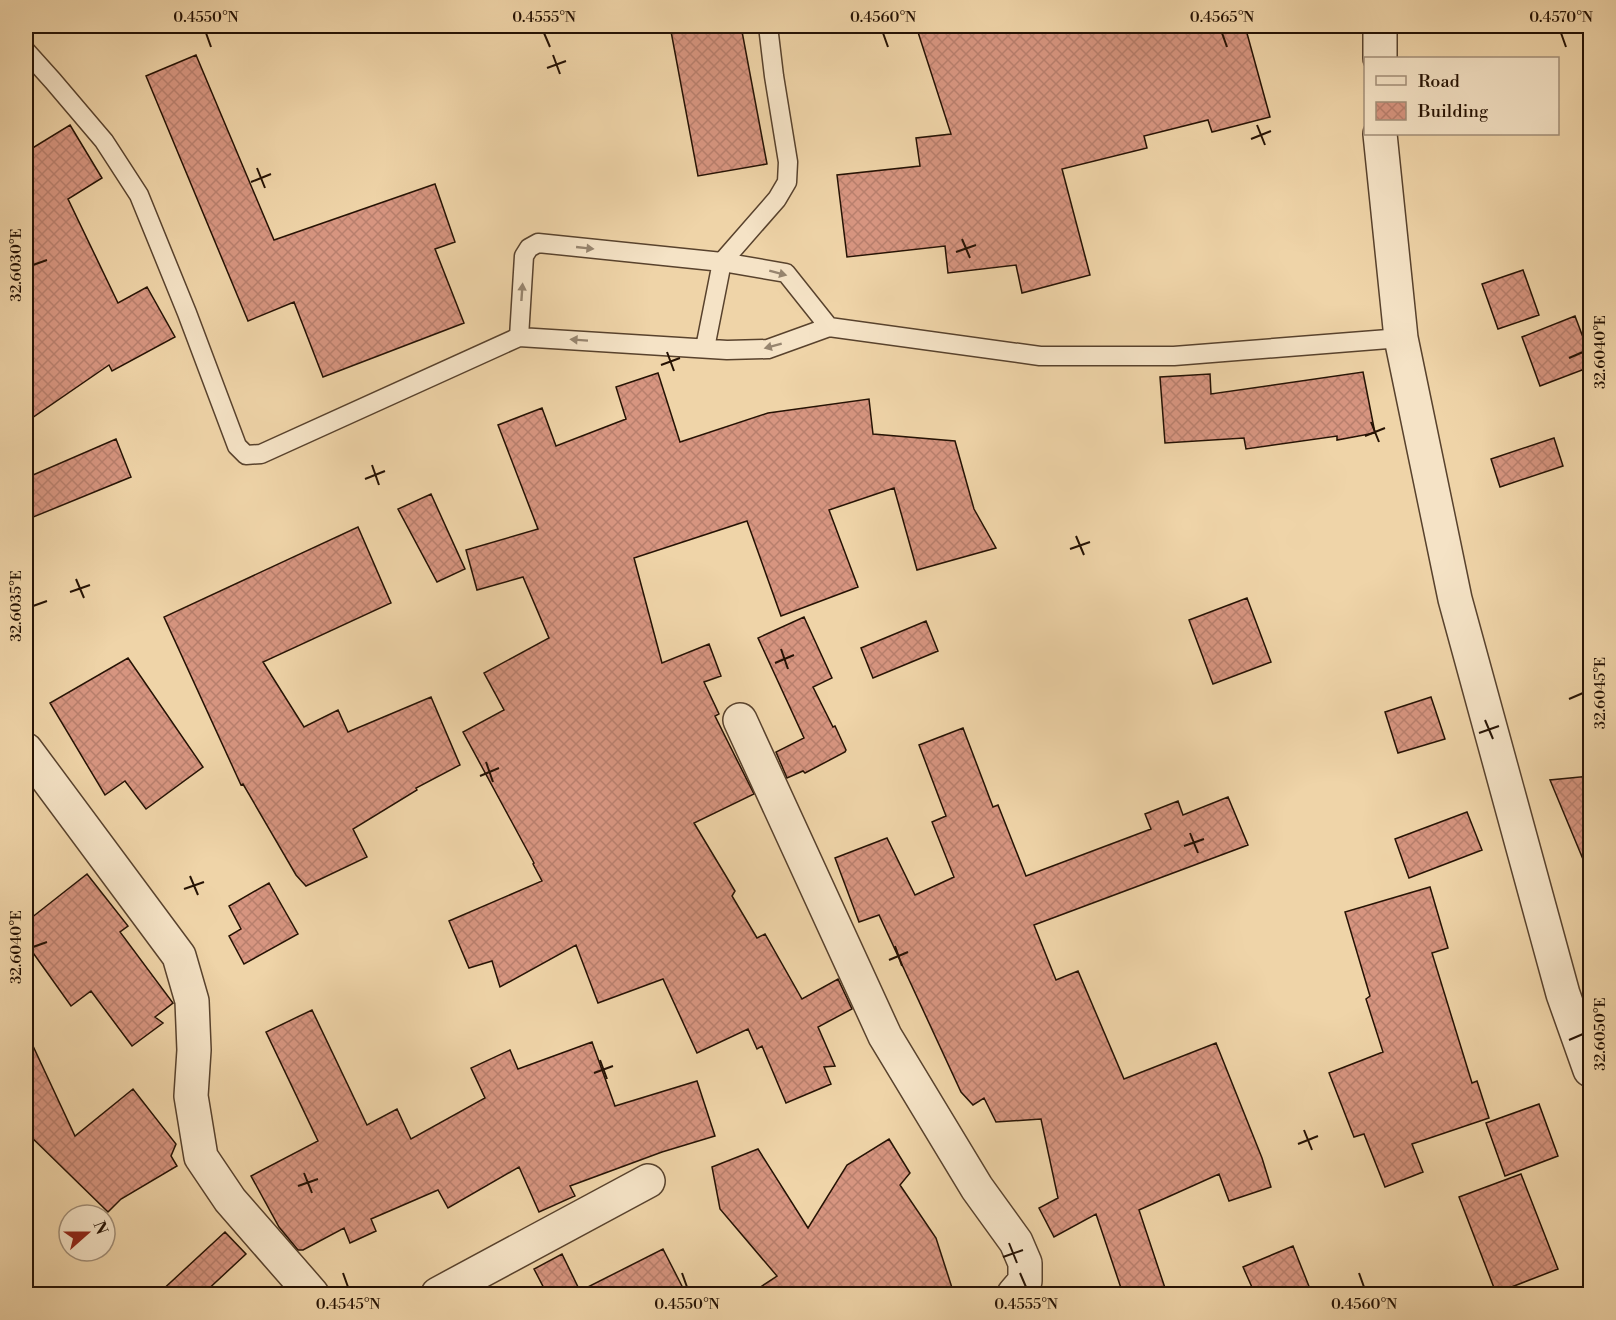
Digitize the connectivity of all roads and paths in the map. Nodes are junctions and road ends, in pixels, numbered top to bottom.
1 (768, 26) edge
2 (1380, 26) edge
3 (26, 51) edge
4 (1380, 57) edge
5 (1380, 135) edge
6 (722, 262) junction
7 (829, 327) junction
8 (519, 337) junction
9 (1401, 338) junction
10 (705, 348) junction
11 (740, 720) dead end
12 (26, 750) edge
13 (1590, 1070) edge
14 (648, 1181) dead end
15 (312, 1294) edge
16 (438, 1294) edge
17 (1014, 1294) edge

1 - 6 lane
2 - 4 street
3 - 8 lane
5 - 9 street
6 -> 7 lane
8 -> 6 lane
6 - 10 lane
7 - 9 lane
7 -> 10 lane
10 -> 8 lane
9 - 13 street
11 - 17 street
12 - 15 street
14 - 16 street

